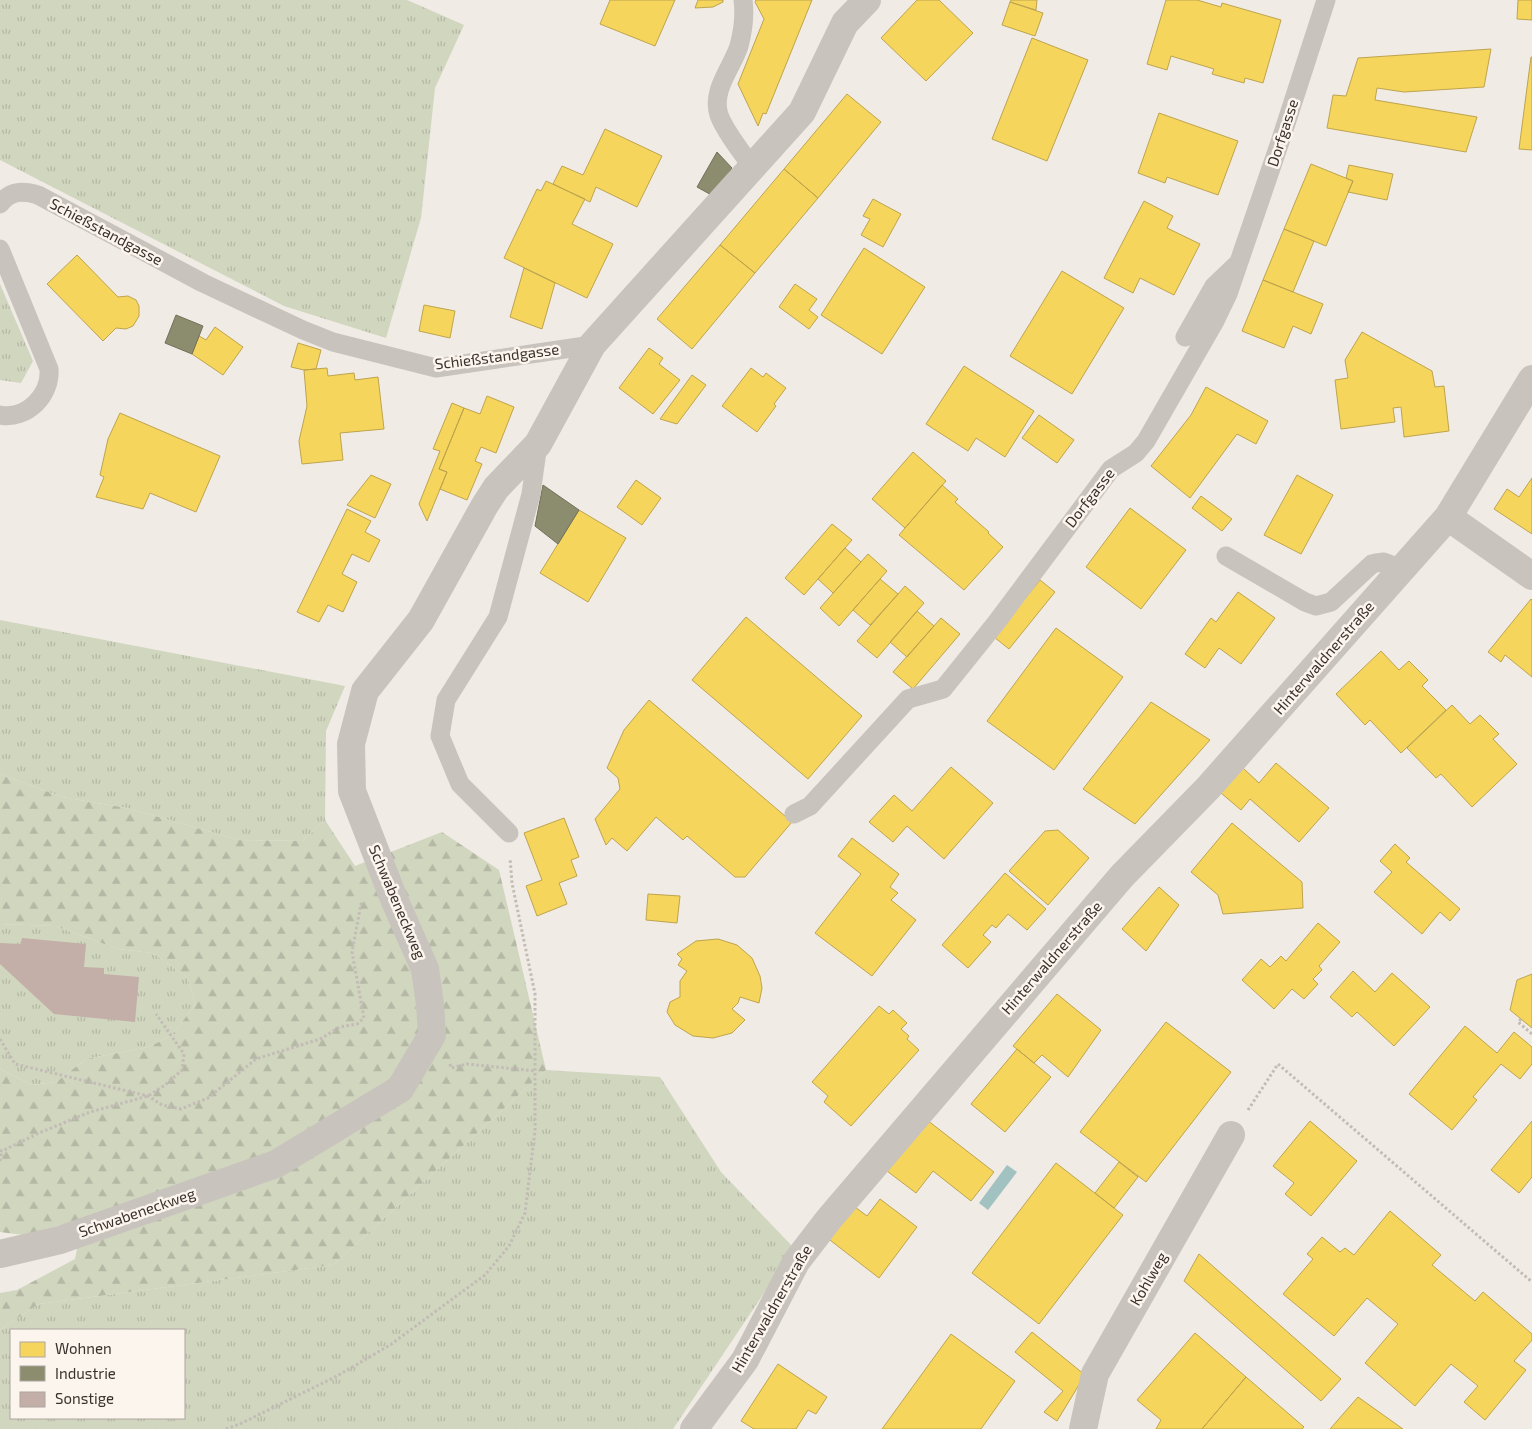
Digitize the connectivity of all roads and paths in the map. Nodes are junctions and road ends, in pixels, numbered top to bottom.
1 (743, 0) edge
2 (867, 0) edge
3 (1326, 0) edge
4 (752, 167) junction
5 (0, 204) edge
6 (0, 249) edge
7 (1239, 262) junction
8 (1185, 337) dead end
9 (592, 345) junction
10 (1532, 379) edge
11 (0, 415) edge
12 (538, 444) junction
13 (1448, 517) junction
14 (1226, 556) dead end
15 (1402, 569) junction
16 (1532, 576) edge
17 (794, 814) dead end
18 (509, 832) joint
19 (394, 899) junction
20 (156, 1014) dead end
21 (1521, 1019) dead end
22 (1532, 1034) edge
23 (0, 1039) edge
24 (450, 1060) dead end
25 (535, 1071) junction
26 (148, 1096) junction
27 (1231, 1135) joint
28 (1, 1150) edge
29 (0, 1161) edge
30 (0, 1254) edge
31 (1532, 1282) edge
32 (226, 1429) edge
33 (694, 1429) edge
34 (1083, 1429) edge

1 - 4 lane
2 - 4 street
3 - 7 lane, Dorfgasse
4 - 9 street
5 - 9 lane, Schießstandgasse
6 - 11 lane
7 - 8 lane
7 - 17 lane, Dorfgasse
9 - 12 street, Schwabeneckweg
10 - 13 street, Hinterwaldnerstraße
12 - 18 lane
12 - 19 street, Schwabeneckweg
13 - 15 street, Hinterwaldnerstraße
13 - 16 street
14 - 15 lane
15 - 33 street, Hinterwaldnerstraße
18 - 25 path
19 - 26 path
19 - 30 street, Schwabeneckweg
20 - 26 path
21 - 22 path
23 - 26 path
24 - 25 path
25 - 32 path
26 - 28 path
27 - 31 path
27 - 34 street, Kohlweg
28 - 29 path

